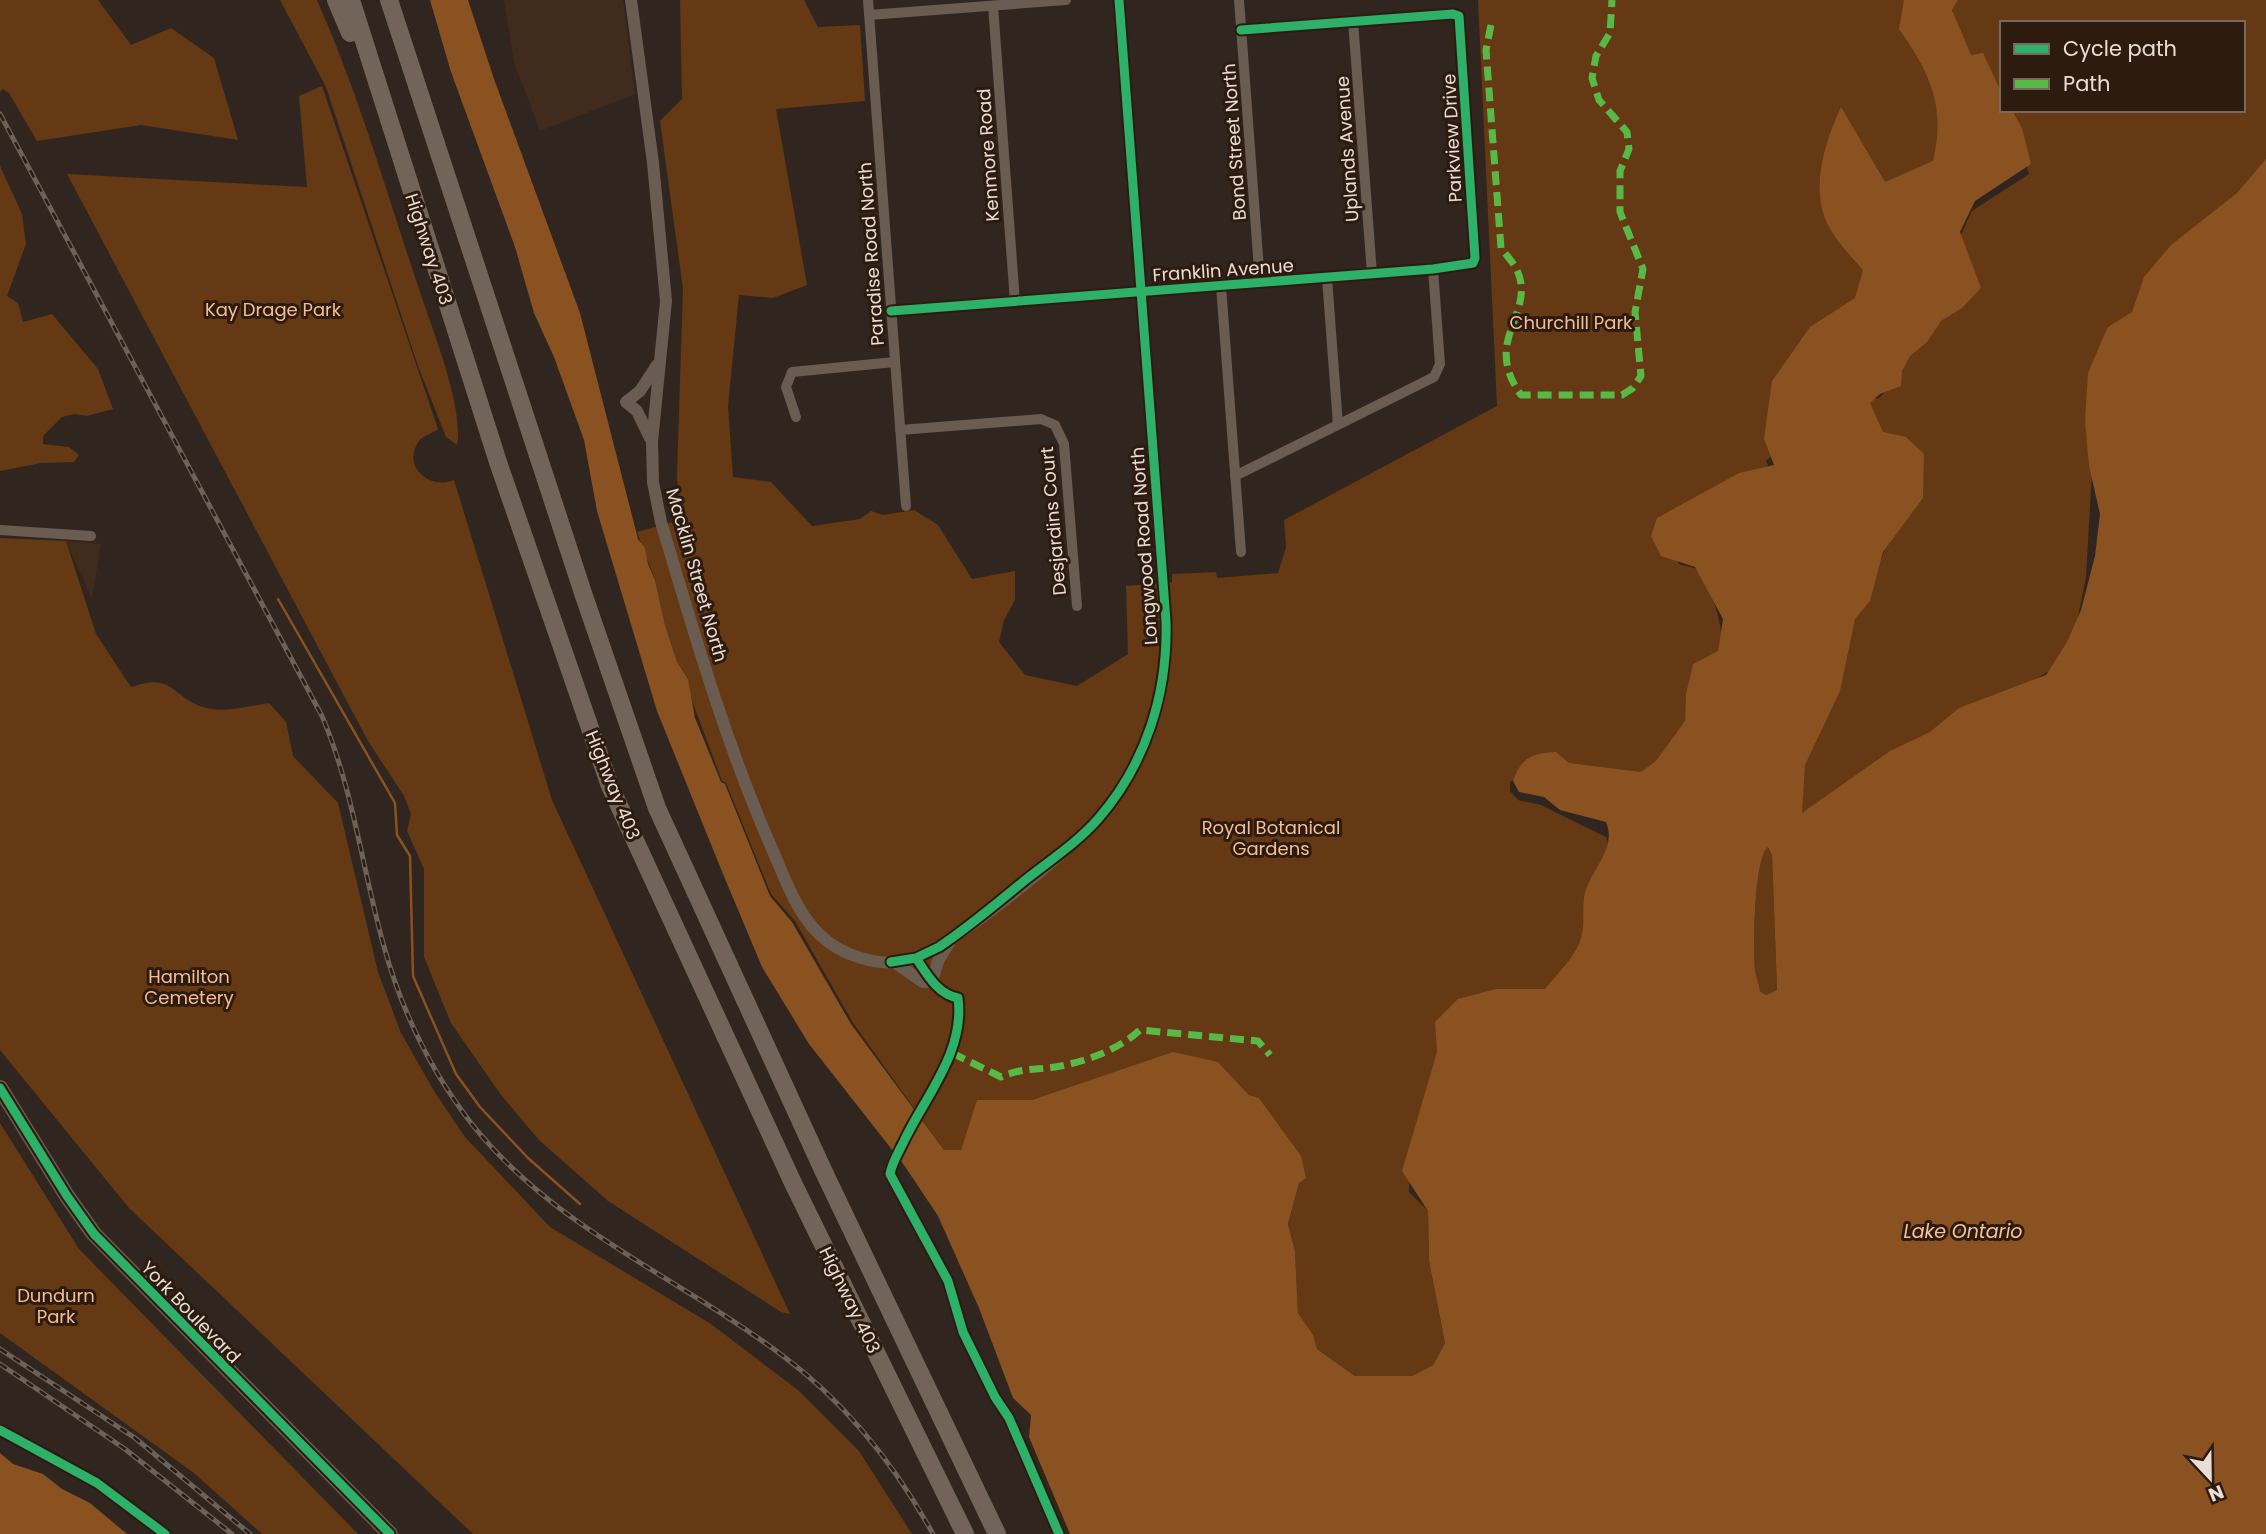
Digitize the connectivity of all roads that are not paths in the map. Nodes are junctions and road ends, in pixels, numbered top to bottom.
1 (336, 0) edge
2 (351, 0) edge
3 (389, 0) edge
4 (631, 0) edge
5 (868, 0) edge
6 (1066, 0) edge
7 (1119, 0) edge
8 (1239, 0) edge
9 (993, 6) junction
10 (869, 15) junction
11 (1353, 21) junction
12 (1241, 30) junction
13 (384, 110) junction
14 (1473, 263) joint
15 (1433, 270) junction
16 (1372, 274) junction
17 (1327, 278) junction
18 (1260, 283) junction
19 (1220, 286) junction
20 (1141, 292) junction
21 (1015, 302) junction
22 (891, 311) junction
23 (660, 359) junction
24 (895, 362) junction
25 (796, 417) dead end
26 (1338, 425) junction
27 (900, 430) junction
28 (652, 442) junction
29 (1235, 476) junction
30 (906, 506) dead end
31 (0, 530) edge
32 (90, 536) dead end
33 (1241, 552) dead end
34 (1077, 606) dead end
35 (951, 939) junction
36 (892, 962) junction
37 (0, 1088) edge
38 (390, 1534) edge
39 (965, 1534) edge
40 (997, 1534) edge

1 - 13 highway
2 - 13 highway, Highway 403
3 - 40 highway, Highway 403
4 - 23 street, Macklin Street North
5 - 10 street, Paradise Road North
6 - 9 street
7 - 20 street, Longwood Road North
8 - 12 street, Bond Street North
9 - 10 street
9 - 21 street, Kenmore Road
10 - 22 street, Paradise Road North
11 - 12 street
11 - 14 street, Parkview Drive
11 - 16 street, Uplands Avenue
12 - 18 street, Bond Street North
13 - 39 highway, Highway 403
14 - 15 street, Franklin Avenue
15 - 16 street, Franklin Avenue
15 - 26 street
16 - 17 street, Franklin Avenue
17 - 18 street, Franklin Avenue
17 - 26 street
18 - 19 street, Franklin Avenue
19 - 20 street, Franklin Avenue
19 - 29 street
20 - 21 street, Franklin Avenue
20 - 35 street, Longwood Road North
21 - 22 street, Franklin Avenue
22 - 24 street, Paradise Road North
23 - 28 street, Macklin Street North
23 - 28 street
24 - 25 street
24 - 27 street, Paradise Road North
26 - 29 street
27 - 30 street, Paradise Road North
27 - 34 street, Desjardins Court
28 - 36 street, Macklin Street North
29 - 33 street
31 - 32 street
35 - 36 street, Longwood Road North
35 - 36 street
37 - 38 main road, York Boulevard

